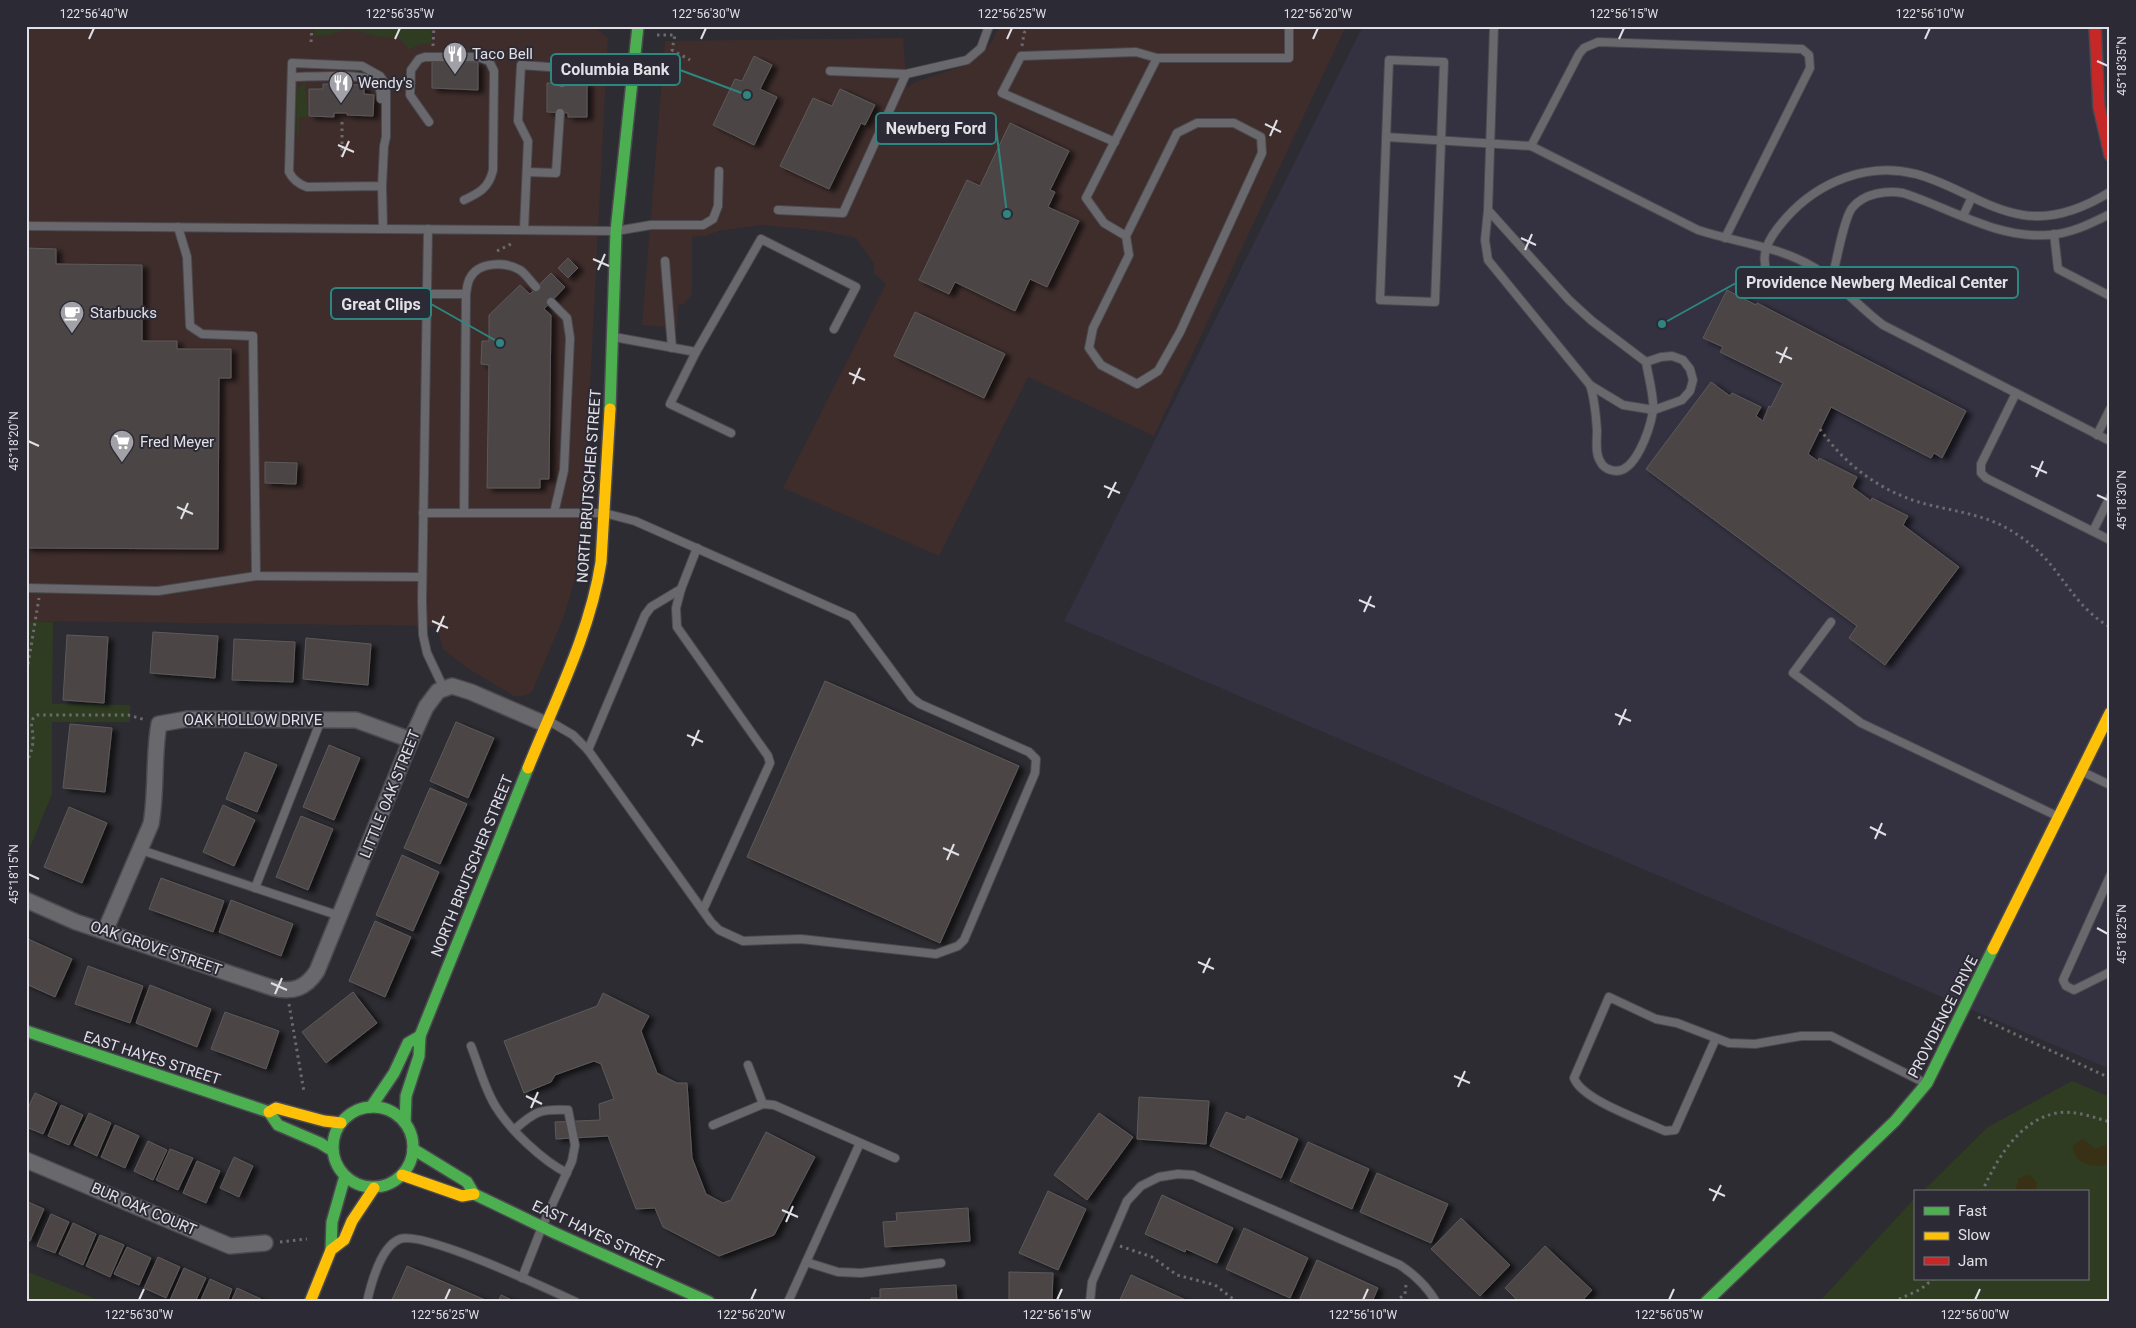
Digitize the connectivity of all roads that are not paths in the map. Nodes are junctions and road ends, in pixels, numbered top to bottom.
1 (638, 26) edge
2 (989, 26) edge
3 (1289, 26) edge
4 (1494, 26) edge
5 (2095, 26) edge
6 (1157, 58) junction
7 (830, 71) dead end
8 (906, 74) junction
9 (292, 77) junction
10 (562, 83) dead end
11 (560, 113) dead end
12 (429, 122) dead end
13 (1386, 137) junction
14 (1441, 139) junction
15 (1115, 142) junction
16 (1491, 142) junction
17 (384, 146) junction
18 (1531, 146) junction
19 (2110, 154) edge
20 (719, 171) dead end
21 (527, 172) junction
22 (382, 186) junction
23 (2110, 192) edge
24 (1972, 198) junction
25 (464, 200) dead end
26 (778, 210) dead end
27 (1488, 210) junction
28 (2110, 214) edge
29 (1963, 216) junction
30 (26, 226) edge
31 (178, 227) junction
32 (383, 229) junction
33 (428, 229) junction
34 (524, 230) junction
35 (616, 230) junction
36 (2054, 234) junction
37 (1126, 236) junction
38 (1725, 238) junction
39 (1767, 246) junction
40 (665, 261) dead end
41 (1832, 279) junction
42 (536, 287) dead end
43 (427, 294) junction
44 (466, 294) junction
45 (1787, 294) dead end
46 (2110, 296) edge
47 (551, 302) dead end
48 (834, 329) dead end
49 (612, 336) junction
50 (672, 348) junction
51 (696, 352) junction
52 (1646, 362) junction
53 (1590, 386) junction
54 (2016, 393) junction
55 (2110, 409) edge
56 (1654, 410) junction
57 (731, 433) dead end
58 (2098, 434) junction
59 (2110, 441) edge
60 (2110, 497) edge
61 (423, 513) junction
62 (464, 513) junction
63 (554, 513) junction
64 (604, 513) junction
65 (2093, 532) junction
66 (2110, 540) edge
67 (698, 548) junction
68 (256, 576) junction
69 (422, 577) junction
70 (26, 588) edge
71 (681, 589) junction
72 (1831, 622) dead end
73 (444, 689) junction
74 (2110, 713) edge
75 (321, 720) junction
76 (546, 722) junction
77 (411, 740) junction
78 (588, 750) junction
79 (2081, 772) junction
80 (2110, 785) edge
81 (2059, 817) junction
82 (141, 850) junction
83 (2110, 876) edge
84 (255, 888) junction
85 (26, 900) edge
86 (703, 910) junction
87 (340, 916) junction
88 (105, 931) junction
89 (2110, 972) edge
90 (287, 991) joint
91 (26, 1032) edge
92 (420, 1036) junction
93 (1716, 1038) junction
94 (471, 1046) dead end
95 (748, 1065) dead end
96 (1927, 1084) junction
97 (763, 1104) junction
98 (371, 1107) junction
99 (269, 1112) junction
100 (341, 1123) junction
101 (404, 1123) junction
102 (713, 1125) dead end
103 (514, 1130) junction
104 (860, 1143) junction
105 (413, 1149) junction
106 (333, 1151) junction
107 (895, 1158) dead end
108 (26, 1160) edge
109 (567, 1173) junction
110 (402, 1175) junction
111 (345, 1176) junction
112 (374, 1188) junction
113 (474, 1194) junction
114 (542, 1227) junction
115 (265, 1243) road end
116 (331, 1250) junction
117 (806, 1262) junction
118 (941, 1263) dead end
119 (522, 1278) junction
120 (310, 1302) edge
121 (367, 1302) edge
122 (576, 1302) edge
123 (709, 1302) edge
124 (788, 1302) edge
125 (1090, 1302) edge
126 (1436, 1302) edge
127 (1706, 1302) edge

1 - 35 street, NORTH BRUTSCHER STREET
2 - 8 lane
3 - 6 lane
4 - 16 lane
5 - 19 street
6 - 15 lane
6 - 15 lane
7 - 8 lane
8 - 26 lane
9 - 17 lane
9 - 17 lane
9 - 22 lane
10 - 21 lane
11 - 21 lane
12 - 25 lane
13 - 14 lane
13 - 14 lane
13 - 14 lane
14 - 16 lane
15 - 37 lane
16 - 18 lane
16 - 27 lane
17 - 22 lane
18 - 38 lane
18 - 38 lane
20 - 35 lane
21 - 34 lane
22 - 32 lane
23 - 24 lane
24 - 29 lane
24 - 39 lane
27 - 52 lane
27 - 53 lane
28 - 36 lane
29 - 36 lane
29 - 41 lane
30 - 31 lane
31 - 32 lane
31 - 68 lane
32 - 33 lane
33 - 34 lane
33 - 43 lane
34 - 35 lane
35 - 49 street, NORTH BRUTSCHER STREET
36 - 46 lane
37 - 37 lane
38 - 39 lane
39 - 41 lane
39 - 45 lane
40 - 50 lane
41 - 54 lane
42 - 44 lane
43 - 44 lane
43 - 61 lane
44 - 62 lane
47 - 63 lane
48 - 51 lane
49 - 50 lane
49 - 64 street, NORTH BRUTSCHER STREET
50 - 51 lane
51 - 57 lane
52 - 56 lane
52 - 56 lane
53 - 56 lane
53 - 56 lane
54 - 58 lane
54 - 65 lane
55 - 58 lane
58 - 59 lane
60 - 65 lane
61 - 62 lane
61 - 69 lane
62 - 63 lane
63 - 64 lane
64 - 67 lane
64 - 76 street, NORTH BRUTSCHER STREET
65 - 66 lane
67 - 71 lane
67 - 86 lane
68 - 69 lane
68 - 70 lane
69 - 73 lane
71 - 78 lane
71 - 86 lane
72 - 81 lane
73 - 76 street
73 - 77 street, LITTLE OAK STREET
74 - 79 street, PROVIDENCE DRIVE
75 - 77 street, OAK HOLLOW DRIVE
75 - 82 street, OAK HOLLOW DRIVE
75 - 84 lane
76 - 78 lane
76 - 92 street, NORTH BRUTSCHER STREET
77 - 87 street, LITTLE OAK STREET
78 - 86 lane
79 - 80 lane
79 - 81 street, PROVIDENCE DRIVE
81 - 96 street, PROVIDENCE DRIVE
82 - 84 lane
82 - 88 street
83 - 89 lane
84 - 87 lane
85 - 88 street, OAK GROVE STREET
87 - 90 street, LITTLE OAK STREET
88 - 90 street, OAK GROVE STREET
91 - 99 street, EAST HAYES STREET
92 - 98 street, NORTH BRUTSCHER STREET
92 - 101 street, NORTH BRUTSCHER STREET
93 - 93 lane
93 - 96 lane
94 - 103 lane
95 - 97 lane
96 - 127 street, PROVIDENCE DRIVE
97 - 102 lane
97 - 104 lane
98 - 100 street
98 - 101 street
99 - 100 street, EAST HAYES STREET
99 - 106 street, EAST HAYES STREET
100 - 106 street
101 - 105 street
103 - 109 lane
103 - 109 lane
104 - 107 lane
104 - 117 lane
105 - 110 street
105 - 113 street, EAST HAYES STREET
106 - 111 street
108 - 115 street, BUR OAK COURT
109 - 114 lane
110 - 112 street
110 - 113 street, EAST HAYES STREET
111 - 112 street
111 - 116 street
112 - 116 street
113 - 114 street, EAST HAYES STREET
114 - 119 lane
114 - 123 street, EAST HAYES STREET
116 - 120 street
117 - 118 lane
117 - 124 lane
119 - 121 lane
119 - 122 lane
125 - 126 lane

